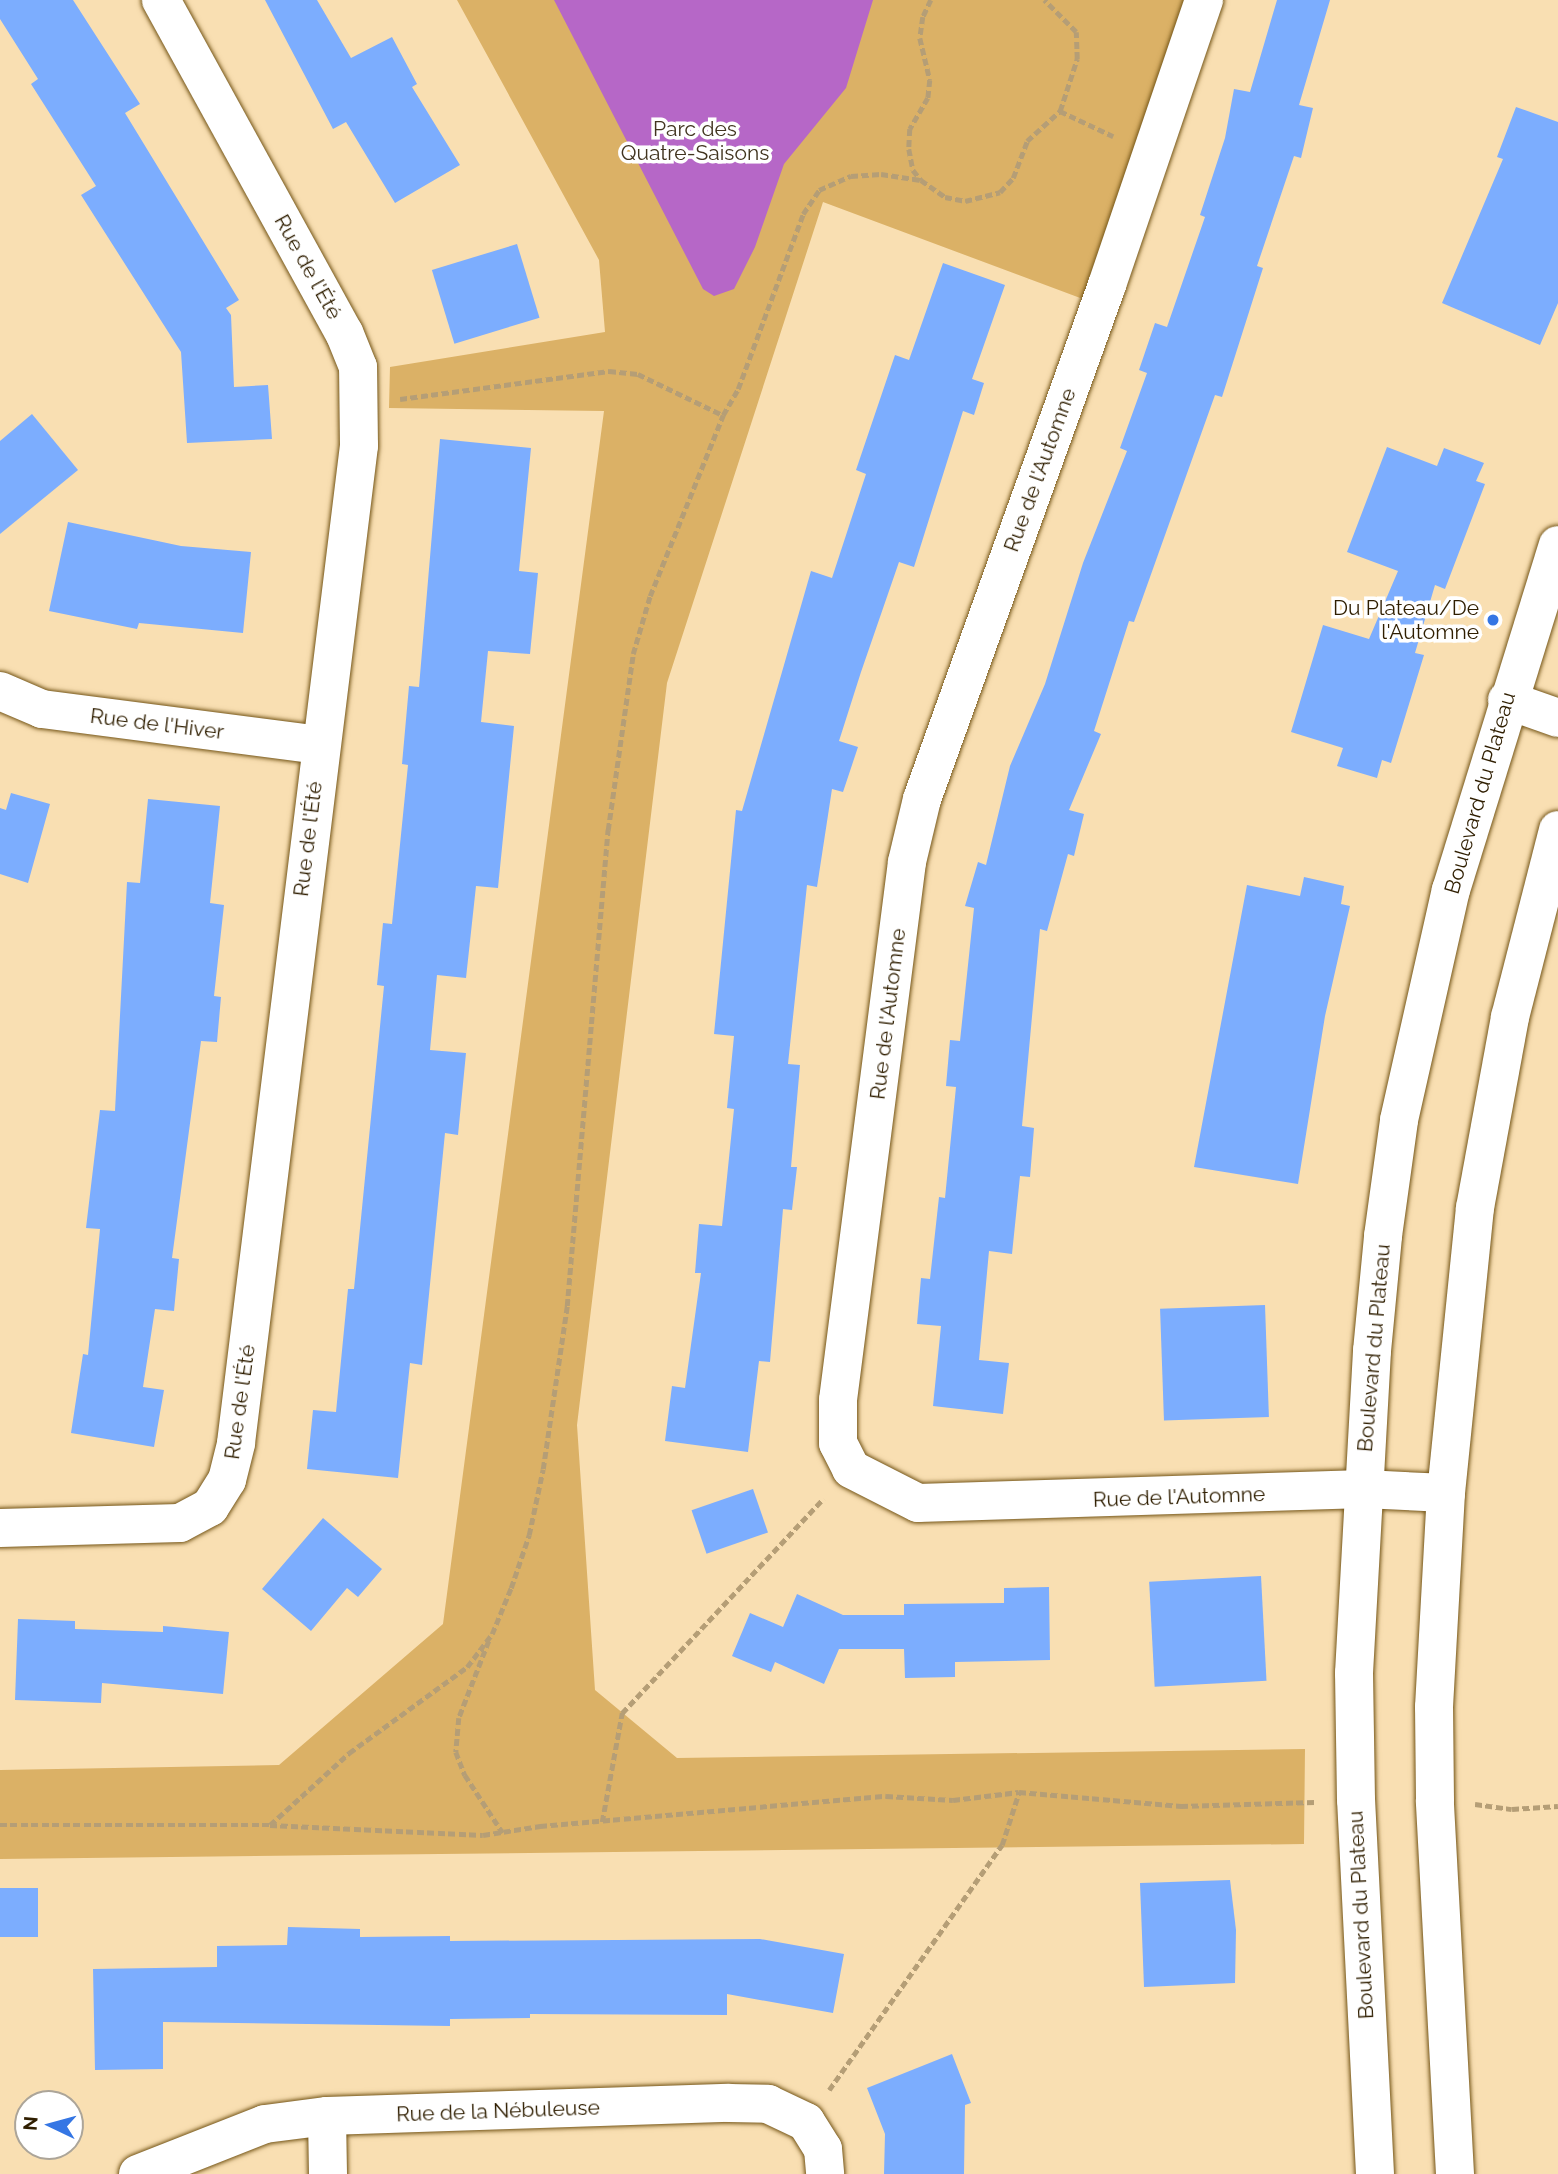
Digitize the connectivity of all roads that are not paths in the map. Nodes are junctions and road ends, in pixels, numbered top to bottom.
1 (160, 0) edge
2 (1204, 0) edge
3 (1558, 545) edge
4 (0, 691) edge
5 (1507, 700) junction
6 (1558, 718) edge
7 (319, 745) junction
8 (1558, 830) edge
9 (1364, 1489) junction
10 (1446, 1493) junction
11 (0, 1528) edge
12 (327, 2116) junction
13 (138, 2174) edge
14 (328, 2174) edge
15 (825, 2174) edge
16 (1375, 2174) edge
17 (1455, 2174) edge

1 - 7 street, Rue de l'Été
2 - 9 street, Rue de l'Automne
3 - 5 street, Boulevard du Plateau
4 - 7 street, Rue de l'Hiver
5 - 6 street
5 - 9 street, Boulevard du Plateau
7 - 11 street, Rue de l'Été
8 - 10 street
9 - 10 street, Rue de l'Automne
9 - 16 street, Boulevard du Plateau
10 - 17 street
12 - 13 street, Rue de la Nébuleuse
12 - 14 street
12 - 15 street, Rue de la Nébuleuse

